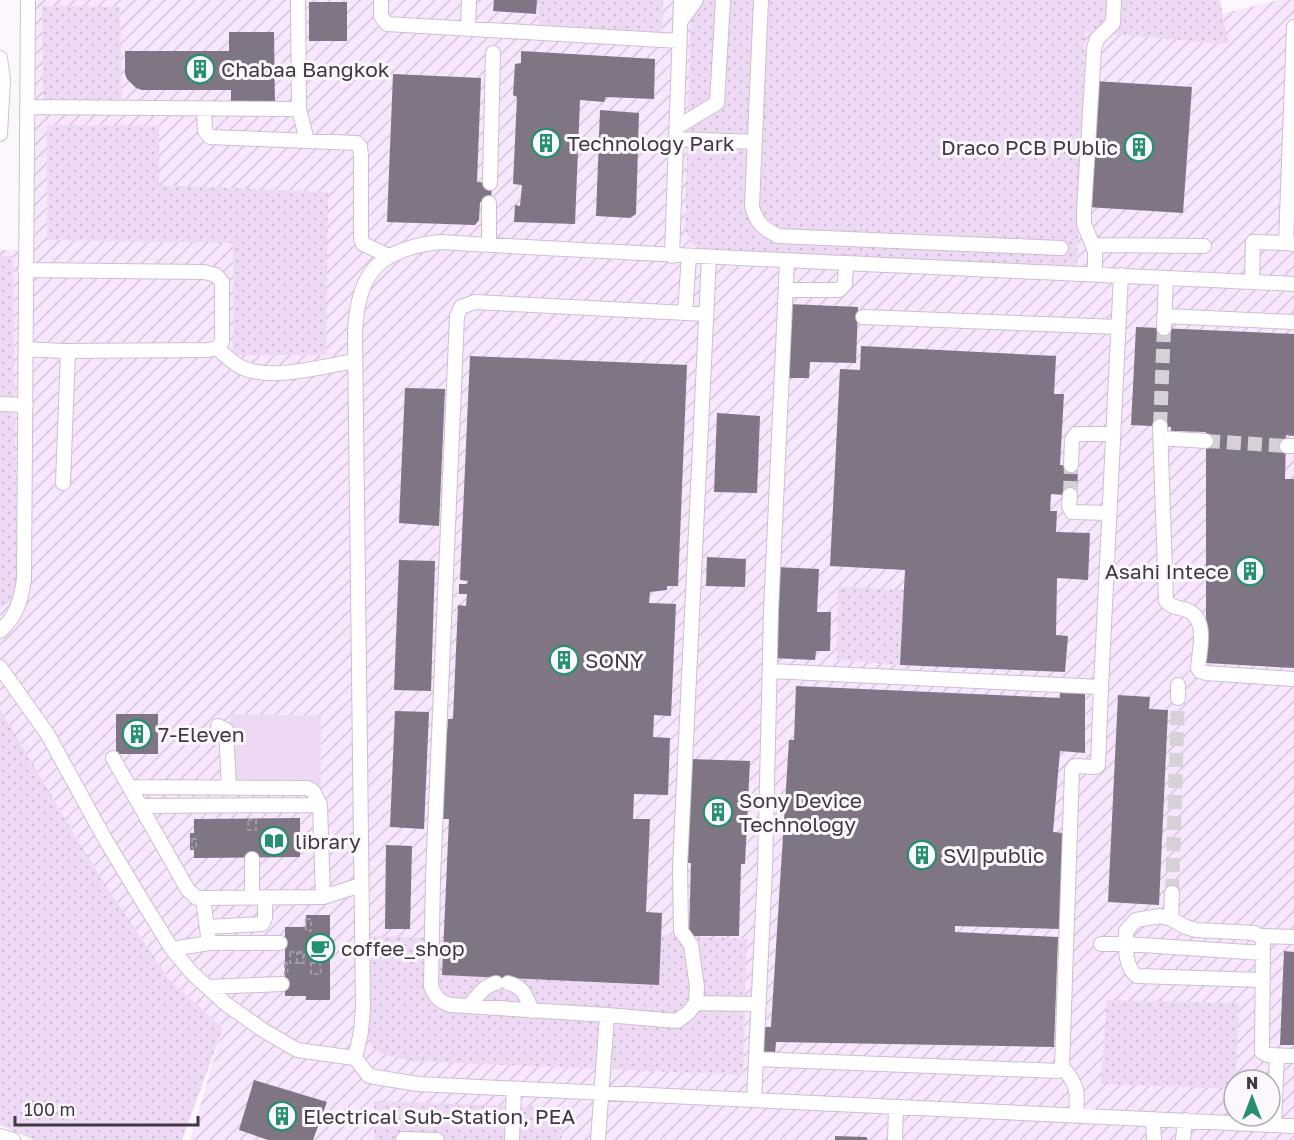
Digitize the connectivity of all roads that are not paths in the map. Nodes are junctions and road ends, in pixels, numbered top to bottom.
1 (28, 0) edge
2 (298, 0) edge
3 (381, 0) edge
4 (469, 0) edge
5 (681, 0) edge
6 (696, 0) edge
7 (723, 0) edge
8 (761, 0) edge
9 (1114, 0) edge
10 (680, 22) junction
11 (1294, 27) edge
12 (468, 28) junction
13 (679, 41) junction
14 (493, 53) dead end
15 (0, 58) edge
16 (27, 107) junction
17 (204, 109) junction
18 (299, 110) junction
19 (676, 133) junction
20 (0, 134) edge
21 (307, 141) junction
22 (755, 142) junction
23 (490, 183) dead end
24 (1290, 201) edge
25 (489, 202) dead end
26 (1290, 243) edge
27 (489, 245) junction
28 (1094, 245) junction
29 (1204, 246) dead end
30 (1061, 248) dead end
31 (389, 256) junction
32 (672, 256) junction
33 (689, 256) junction
34 (709, 257) junction
35 (787, 261) junction
36 (846, 263) junction
37 (25, 270) junction
38 (1095, 273) junction
39 (1121, 275) junction
40 (1166, 278) junction
41 (1252, 282) junction
42 (1294, 284) edge
43 (786, 290) junction
44 (686, 313) junction
45 (706, 314) junction
46 (863, 317) dead end
47 (1294, 322) edge
48 (1118, 327) junction
49 (218, 348) junction
50 (26, 349) junction
51 (65, 351) junction
52 (355, 361) junction
53 (0, 404) edge
54 (26, 405) junction
55 (1113, 434) junction
56 (1206, 441) tunnel mouth
57 (1071, 465) tunnel mouth
58 (63, 483) dead end
59 (1070, 495) tunnel mouth
60 (1109, 513) junction
61 (0, 631) edge
62 (0, 667) edge
63 (771, 671) junction
64 (1294, 678) edge
65 (1101, 687) junction
66 (218, 726) dead end
67 (113, 758) dead end
68 (130, 787) junction
69 (229, 787) junction
70 (320, 805) junction
71 (140, 806) junction
72 (252, 860) dead end
73 (361, 885) junction
74 (1172, 893) tunnel mouth
75 (259, 897) junction
76 (323, 897) junction
77 (203, 899) junction
78 (1171, 919) junction
79 (207, 927) junction
80 (1262, 936) junction
81 (1294, 937) edge
82 (206, 943) junction
83 (1101, 944) dead end
84 (1126, 944) junction
85 (285, 947) road end
86 (172, 949) junction
87 (1263, 952) junction
88 (285, 979) dead end
89 (1262, 980) junction
90 (207, 987) junction
91 (696, 1003) junction
92 (759, 1004) junction
93 (469, 1006) junction
94 (532, 1011) junction
95 (607, 1016) junction
96 (1277, 1056) junction
97 (1294, 1056) edge
98 (355, 1058) junction
99 (756, 1066) junction
100 (1062, 1067) junction
101 (1276, 1068) edge
102 (514, 1089) junction
103 (601, 1093) junction
104 (755, 1094) junction
105 (896, 1107) junction
106 (1076, 1112) junction
107 (1153, 1119) junction
108 (1185, 1120) junction
109 (1222, 1121) edge
110 (0, 1136) edge
111 (1154, 1138) edge
112 (403, 1139) edge
113 (13, 1140) edge
114 (436, 1140) edge
115 (512, 1140) edge
116 (598, 1140) edge
117 (895, 1140) edge
118 (1183, 1140) edge

1 - 16 street
2 - 18 street
3 - 12 street
4 - 12 street
5 - 10 street
6 - 10 street
7 - 19 street
8 - 22 street
9 - 28 street
10 - 13 street
11 - 24 street
12 - 13 street
13 - 19 street
14 - 23 street
15 - 20 street
16 - 17 street
16 - 37 street
17 - 18 street
17 - 21 street
18 - 21 street
19 - 22 street
19 - 32 street
21 - 31 street
22 - 30 street
24 - 26 street
25 - 27 street
26 - 41 street
27 - 31 street
27 - 32 street
28 - 29 street
28 - 38 street
31 - 52 street
32 - 33 street
33 - 34 street
33 - 44 street
34 - 35 street
34 - 45 street
35 - 36 street
35 - 43 street
36 - 38 street
36 - 43 street
37 - 49 street
37 - 50 street
38 - 39 street
39 - 40 street
39 - 48 street
40 - 41 street
40 - 47 street
41 - 42 street
43 - 63 street
44 - 45 street
44 - 93 street
45 - 91 street
46 - 48 street
48 - 55 street
49 - 51 street
49 - 52 street
50 - 51 street
50 - 54 street
51 - 58 street
52 - 73 street
53 - 54 street
54 - 61 street
55 - 57 street
55 - 60 street
56 - 64 street
59 - 60 street
60 - 65 street
62 - 86 street
63 - 65 street
63 - 92 street
65 - 100 street
66 - 69 street
67 - 68 street
68 - 69 street
68 - 71 street
69 - 70 street
70 - 71 street
70 - 76 street
71 - 77 street
72 - 75 street
73 - 76 street
73 - 98 street
74 - 78 street
75 - 76 street
75 - 77 street
75 - 79 street
77 - 79 street
78 - 80 street
78 - 84 street
79 - 82 street
80 - 81 street
80 - 87 street
82 - 85 street
82 - 86 street
83 - 84 street
84 - 87 street
84 - 89 street
86 - 90 street
87 - 89 street
88 - 90 street
89 - 96 street
90 - 98 street
91 - 92 street
91 - 95 street
92 - 99 street
93 - 94 street
93 - 94 street
94 - 95 street
95 - 103 street
96 - 97 street
96 - 101 street
98 - 102 street
99 - 100 street
99 - 104 street
100 - 106 street
102 - 103 street
102 - 115 street
103 - 104 street
103 - 116 street
104 - 105 street
105 - 106 street
105 - 117 street
106 - 107 street
107 - 108 street
107 - 111 street
108 - 109 street
108 - 118 street
110 - 113 street
112 - 114 street

